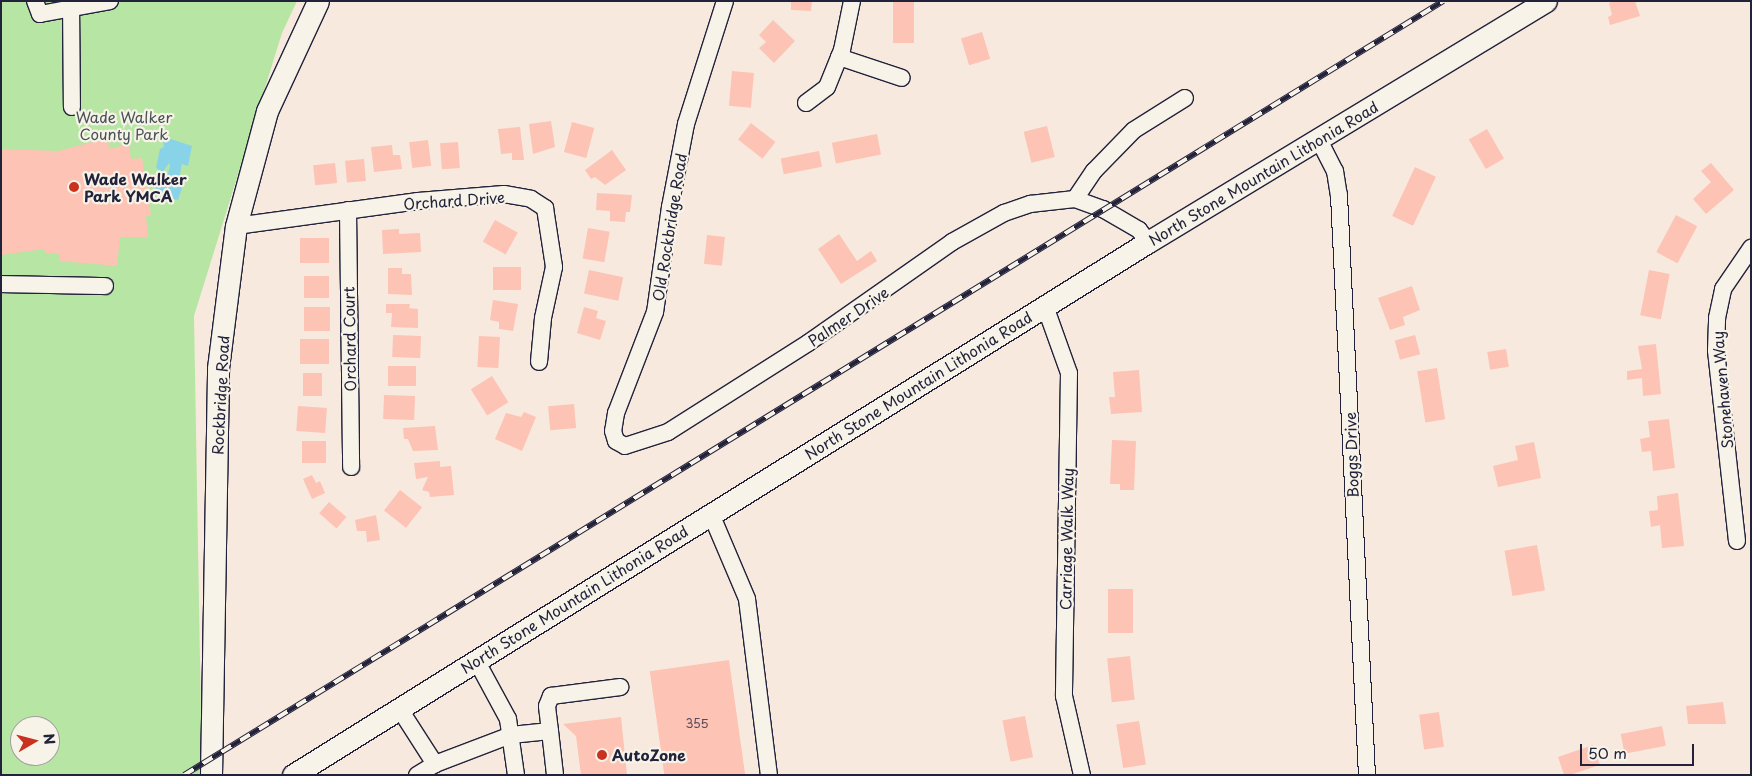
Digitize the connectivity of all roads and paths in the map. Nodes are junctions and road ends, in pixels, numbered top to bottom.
1 (34, 1) edge
2 (110, 1) edge
3 (318, 1) edge
4 (725, 1) edge
5 (852, 1) edge
6 (1546, 1) edge
7 (72, 4) edge
8 (839, 57) junction
9 (902, 78) dead end
10 (1185, 98) dead end
11 (806, 104) dead end
12 (72, 107) dead end
13 (1319, 140) junction
14 (1075, 199) junction
15 (348, 210) junction
16 (236, 226) junction
17 (1148, 242) junction
18 (1751, 248) edge
19 (1, 284) edge
20 (104, 286) dead end
21 (1045, 306) junction
22 (539, 362) dead end
23 (625, 446) joint
24 (351, 467) dead end
25 (711, 514) junction
26 (1736, 541) dead end
27 (476, 660) junction
28 (620, 687) dead end
29 (399, 708) junction
30 (550, 731) junction
31 (511, 735) junction
32 (444, 766) edge
33 (307, 771) edge
34 (211, 775) edge
35 (418, 775) edge
36 (516, 775) edge
37 (555, 775) edge
38 (769, 775) edge
39 (1082, 775) edge
40 (1367, 775) edge

1 - 7 street
2 - 7 street
3 - 16 main road, Rockbridge Road
4 - 23 street, Old Rockbridge Road
5 - 8 street
6 - 13 main road, North Stone Mountain Lithonia Road
7 - 12 street
8 - 9 street
8 - 11 street
10 - 14 street
13 - 17 main road, North Stone Mountain Lithonia Road
13 - 40 street, Boggs Drive
14 - 17 street, Palmer Drive
14 - 23 street, Palmer Drive
15 - 16 street, Orchard Drive
15 - 22 street, Orchard Drive
15 - 24 street, Orchard Court
16 - 34 main road, Rockbridge Road
17 - 21 main road, North Stone Mountain Lithonia Road
18 - 26 street, Stonehaven Way
19 - 20 street
21 - 25 main road, North Stone Mountain Lithonia Road
21 - 39 street, Carriage Walk Way
25 - 27 main road, North Stone Mountain Lithonia Road
25 - 38 street
27 - 29 main road, North Stone Mountain Lithonia Road
27 - 31 street
28 - 30 street
29 - 32 street
29 - 33 main road, North Stone Mountain Lithonia Road
30 - 31 street
30 - 37 street
31 - 32 street
31 - 36 street
32 - 35 street

